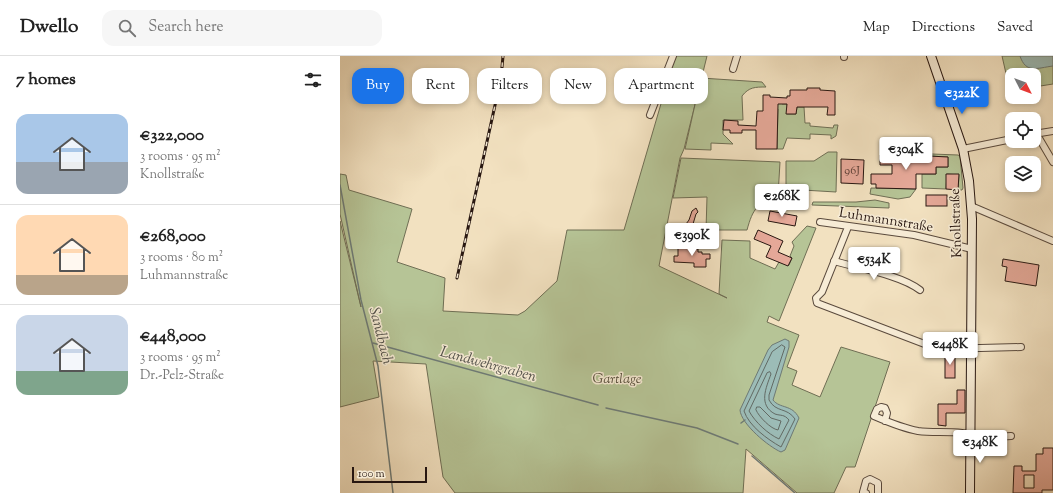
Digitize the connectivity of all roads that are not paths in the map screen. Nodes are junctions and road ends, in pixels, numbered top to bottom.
1 (673, 56) edge
2 (737, 56) edge
3 (930, 56) edge
4 (733, 69) dead end
5 (650, 115) dead end
6 (1053, 131) edge
7 (1041, 132) edge
8 (1005, 140) edge
9 (1041, 143) edge
10 (963, 149) junction
11 (1053, 162) edge
12 (971, 206) junction
13 (820, 222) dead end
14 (848, 227) junction
15 (1053, 241) edge
16 (972, 249) junction
17 (834, 262) junction
18 (920, 290) dead end
19 (1021, 347) dead end
20 (970, 348) junction
21 (885, 421) dead end
22 (970, 434) junction
23 (1011, 436) dead end
24 (866, 493) edge
25 (878, 493) edge
26 (970, 493) edge

1 - 5 street
2 - 4 street
3 - 10 street, Knollstraße
6 - 7 street
8 - 10 street
9 - 11 street
10 - 12 street, Knollstraße
12 - 15 street
12 - 16 street, Knollstraße
13 - 14 street, Luhmannstraße
14 - 16 street, Luhmannstraße
14 - 17 street
16 - 20 street, Knollstraße
17 - 18 street
17 - 20 street
19 - 20 street
20 - 22 street, Knollstraße
21 - 22 street
22 - 23 street
22 - 26 street, Knollstraße
24 - 25 street

